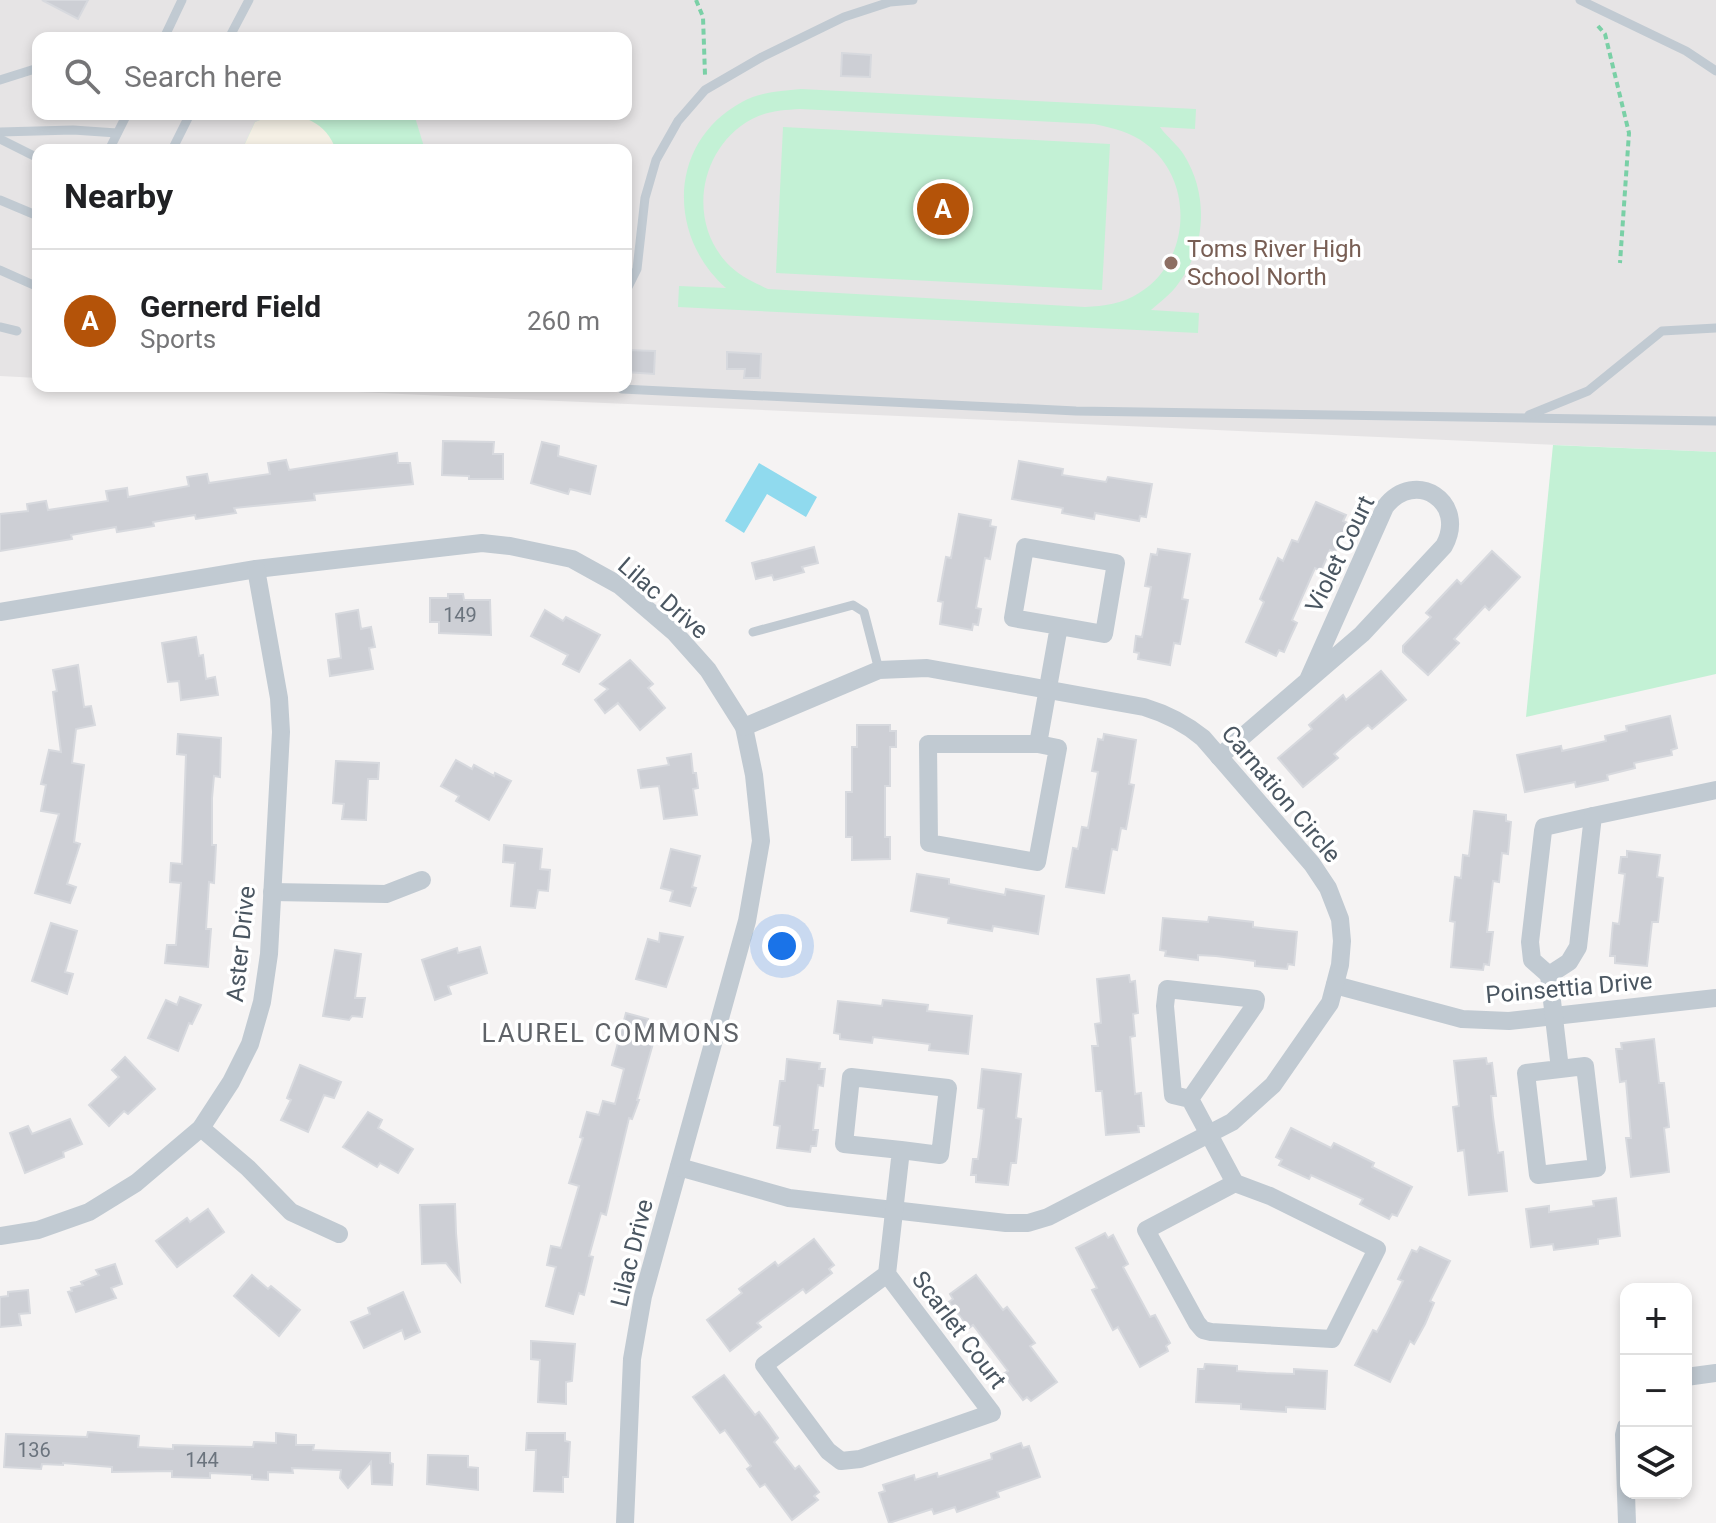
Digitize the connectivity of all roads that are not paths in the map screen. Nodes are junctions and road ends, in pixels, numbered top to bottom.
1 (182, 0) edge
2 (249, 0) edge
3 (913, 0) edge
4 (1580, 0) edge
5 (167, 32) edge
6 (232, 32) edge
7 (32, 70) edge
8 (1716, 71) edge
9 (0, 80) edge
10 (124, 120) edge
11 (187, 120) edge
12 (0, 132) edge
13 (117, 133) junction
14 (0, 139) edge
15 (112, 144) edge
16 (175, 144) edge
17 (32, 155) edge
18 (0, 200) edge
19 (32, 213) edge
20 (0, 270) edge
21 (632, 279) edge
22 (32, 284) edge
23 (0, 327) edge
24 (1716, 328) edge
25 (17, 331) dead end
26 (632, 389) edge
27 (1523, 418) junction
28 (1716, 421) edge
29 (256, 569) junction
30 (0, 612) edge
31 (1059, 626) junction
32 (753, 632) dead end
33 (879, 670) junction
34 (1308, 680) junction
35 (1048, 690) junction
36 (744, 727) junction
37 (1038, 744) junction
38 (1219, 757) junction
39 (1716, 790) edge
40 (1593, 816) junction
41 (422, 880) dead end
42 (272, 892) junction
43 (1549, 975) junction
44 (1335, 985) junction
45 (1716, 998) edge
46 (1554, 1016) junction
47 (1560, 1069) junction
48 (1190, 1099) junction
49 (201, 1128) junction
50 (1209, 1134) junction
51 (901, 1150) junction
52 (679, 1167) junction
53 (1235, 1183) junction
54 (894, 1210) junction
55 (339, 1234) dead end
56 (0, 1236) edge
57 (887, 1274) junction
58 (1716, 1373) edge
59 (1692, 1376) edge
60 (1626, 1499) edge
61 (625, 1523) edge
62 (1627, 1523) edge

1 - 5 lane
2 - 6 lane
3 - 21 lane
4 - 8 lane
7 - 9 lane
10 - 13 lane
11 - 16 lane
12 - 13 lane
13 - 15 lane
14 - 17 lane
18 - 19 lane
20 - 22 lane
23 - 25 lane
24 - 27 lane
26 - 27 lane
27 - 28 lane
29 - 30 street, Lilac Drive
29 - 36 street, Lilac Drive
29 - 42 street, Aster Drive
31 - 31 street
31 - 35 street
32 - 33 lane
33 - 35 street, Carnation Circle
33 - 36 street, Carnation Circle
34 - 34 street, Violet Court
34 - 38 street, Violet Court
35 - 37 street
35 - 38 street, Carnation Circle
36 - 52 street, Lilac Drive
37 - 37 street
38 - 44 street, Carnation Circle
39 - 40 street
40 - 43 street
40 - 43 street
41 - 42 street
42 - 49 street, Aster Drive
43 - 46 street
44 - 46 street, Poinsettia Drive
44 - 50 street, Carnation Circle
45 - 46 street, Poinsettia Drive
46 - 47 street
47 - 47 street
48 - 48 street
48 - 50 street
49 - 55 street
49 - 56 street, Aster Drive
50 - 53 street
50 - 54 street, Carnation Circle
51 - 51 street
51 - 54 street, Scarlet Court
52 - 54 street, Carnation Circle
52 - 61 street, Lilac Drive
53 - 53 street
54 - 57 street, Scarlet Court
57 - 57 street, Scarlet Court
58 - 59 street
60 - 62 street

